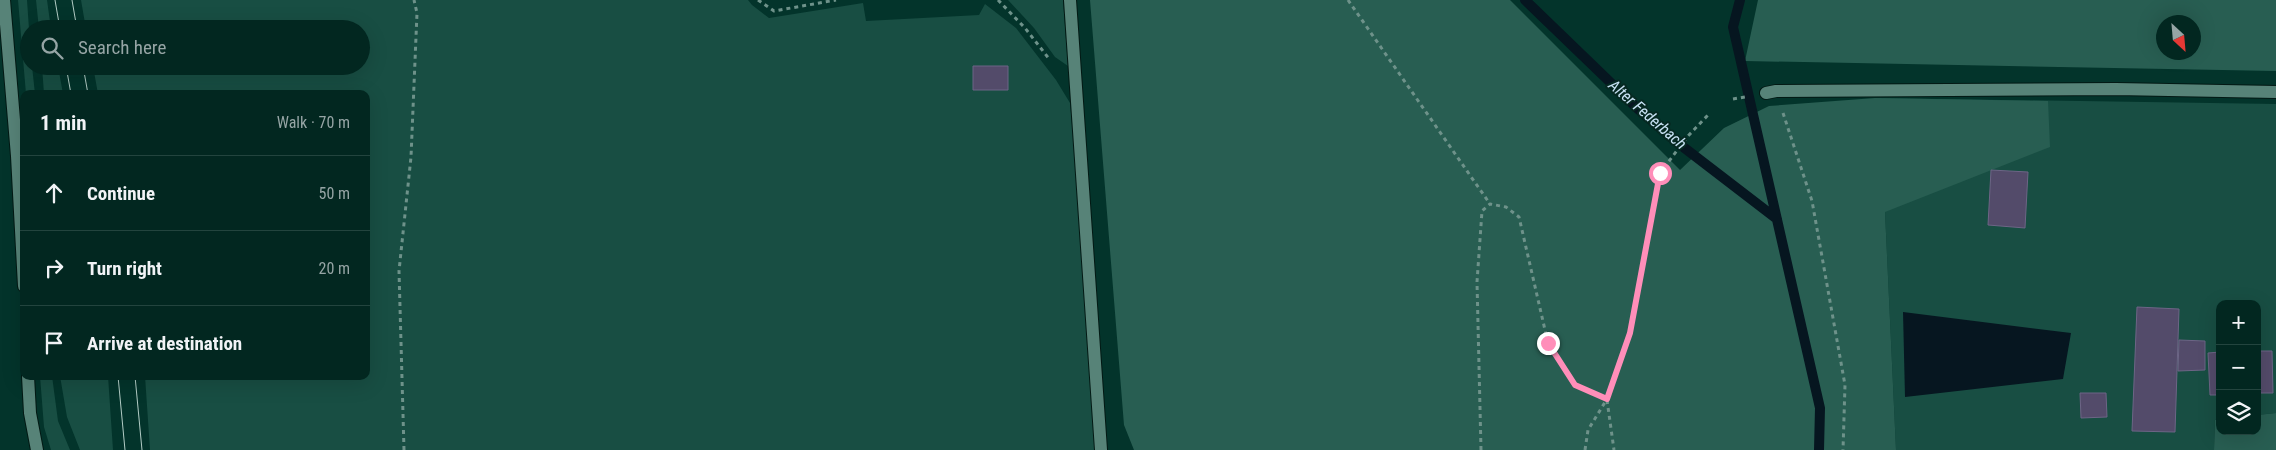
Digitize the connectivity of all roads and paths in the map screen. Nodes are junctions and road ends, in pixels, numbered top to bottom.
1 (4, 0) edge
2 (414, 0) edge
3 (758, 0) edge
4 (836, 0) edge
5 (998, 0) edge
6 (1070, 0) edge
7 (1348, 0) edge
8 (1077, 80) junction
9 (1771, 92) joint
10 (2276, 92) edge
11 (1709, 114) dead end
12 (1490, 204) junction
13 (20, 212) edge
14 (28, 380) edge
15 (1607, 399) junction
16 (37, 450) edge
17 (404, 450) edge
18 (1101, 450) edge
19 (1481, 450) edge
20 (1585, 450) edge
21 (1614, 450) edge
22 (1843, 450) edge

1 - 13 street
2 - 17 path
3 - 4 path
5 - 8 path
6 - 8 street
7 - 12 path
8 - 18 street
9 - 10 street
9 - 22 path
11 - 15 path
12 - 15 path
12 - 19 path
14 - 16 street
15 - 20 path
15 - 21 path

